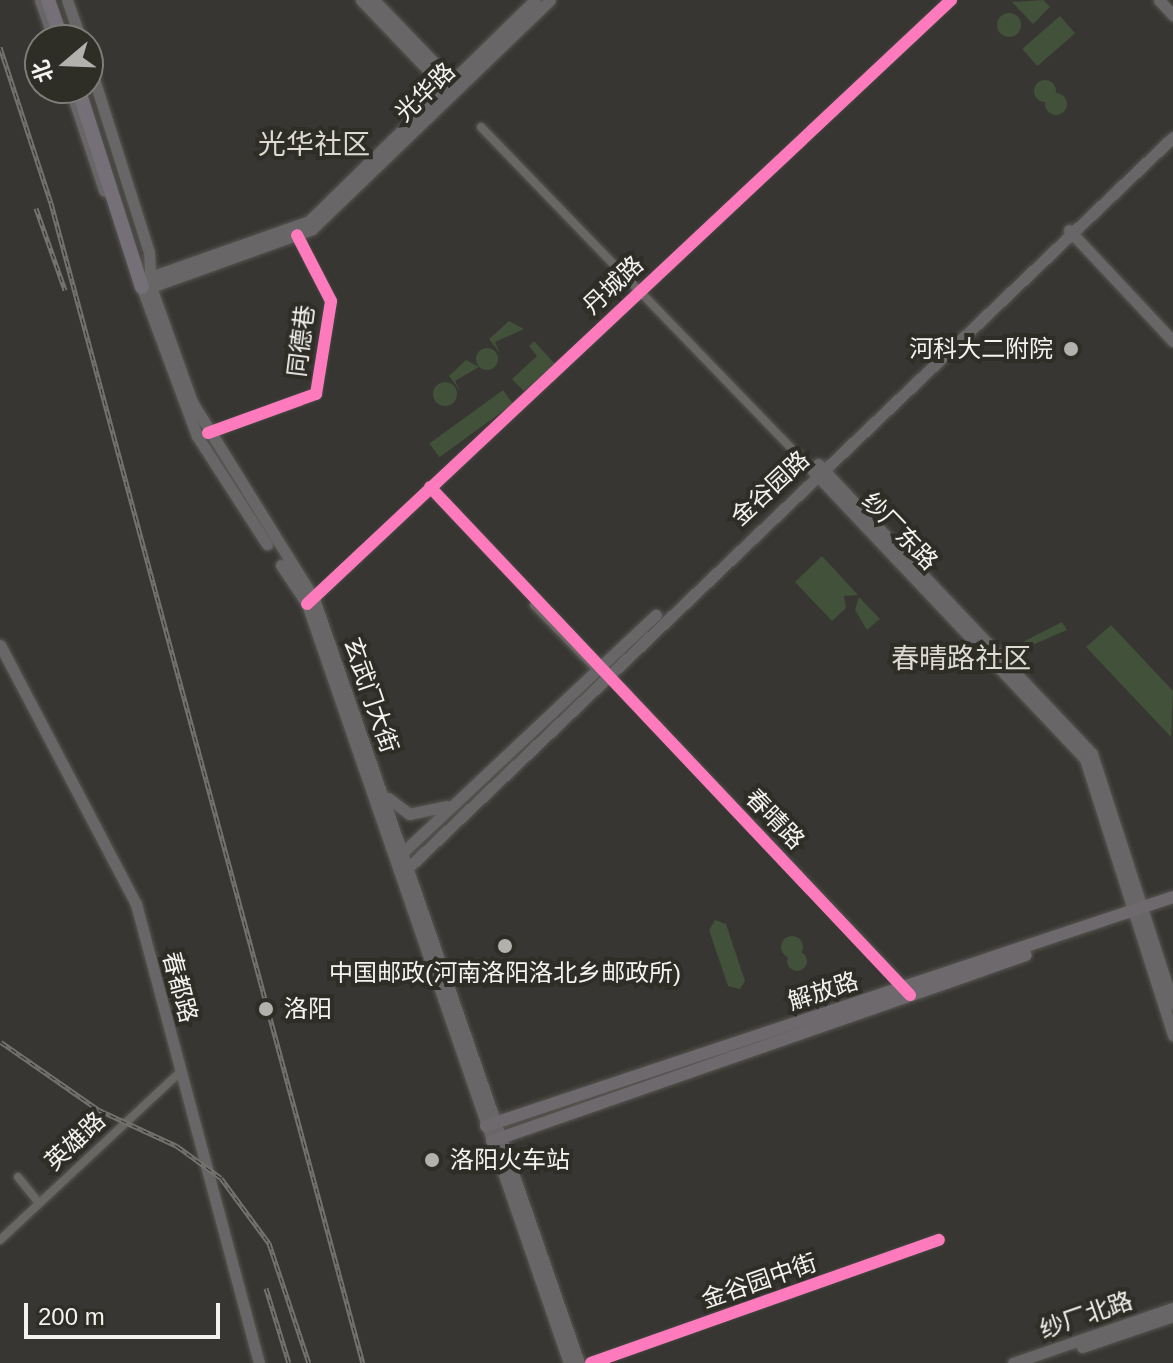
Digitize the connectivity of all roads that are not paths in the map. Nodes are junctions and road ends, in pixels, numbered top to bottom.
1 (40, 0) edge
2 (48, 0) edge
3 (58, 0) edge
4 (67, 0) edge
5 (361, 0) edge
6 (374, 0) edge
7 (535, 0) edge
8 (550, 0) edge
9 (951, 0) edge
10 (1162, 0) edge
11 (1173, 9) edge
12 (1173, 15) edge
13 (48, 24) edge
14 (56, 24) edge
15 (66, 24) edge
16 (75, 24) edge
17 (452, 88) junction
18 (76, 104) edge
19 (84, 104) edge
20 (92, 104) edge
21 (100, 104) edge
22 (481, 127) dead end
23 (1173, 134) edge
24 (1071, 231) junction
25 (130, 232) junction
26 (297, 235) junction
27 (149, 283) junction
28 (642, 288) junction
29 (1173, 341) edge
30 (208, 433) junction
31 (817, 469) junction
32 (428, 489) junction
33 (310, 602) junction
34 (0, 645) edge
35 (0, 653) edge
36 (601, 670) junction
37 (380, 785) junction
38 (469, 788) junction
39 (400, 855) junction
40 (406, 869) junction
41 (1173, 897) edge
42 (1173, 905) edge
43 (1138, 913) junction
44 (908, 991) junction
45 (1173, 1004) edge
46 (1173, 1035) edge
47 (178, 1074) junction
48 (491, 1124) junction
49 (496, 1140) junction
50 (18, 1177) dead end
51 (39, 1203) junction
52 (0, 1240) edge
53 (939, 1240) dead end
54 (1173, 1308) edge
55 (1173, 1316) edge
56 (257, 1363) edge
57 (569, 1363) edge
58 (579, 1363) edge
59 (591, 1363) edge
60 (1013, 1363) edge
61 (1036, 1363) edge

1 - 13 main road
2 - 14 highway
3 - 15 highway
4 - 16 main road
5 - 17 main road
6 - 17 main road
7 - 17 main road, 光华路
8 - 17 main road, 光华路
9 - 28 street, 丹城路
10 - 11 main road
10 - 12 main road
17 - 26 main road, 光华路
17 - 27 main road, 光华路
18 - 27 main road, 玄武门大街
19 - 25 highway
20 - 25 highway
21 - 27 main road, 玄武门大街
22 - 28 street, 纱厂东路
23 - 24 main road, 金谷园路
24 - 29 main road
24 - 31 main road, 金谷园路
25 - 27 highway
26 - 27 main road, 光华路
26 - 30 street, 同德巷
27 - 30 main road, 玄武门大街
27 - 33 main road, 玄武门大街
28 - 31 street, 纱厂东路
28 - 32 street, 丹城路
30 - 33 main road, 玄武门大街
31 - 36 main road, 金谷园路
31 - 43 main road, 纱厂东路
32 - 33 street, 丹城路
32 - 36 street, 春晴路
33 - 37 main road, 玄武门大街
33 - 39 main road, 玄武门大街
34 - 47 main road, 春都路
35 - 47 main road, 春都路
36 - 38 main road, 金谷园路
36 - 40 main road, 金谷园路
36 - 44 street, 春晴路
37 - 38 main road
37 - 39 main road, 玄武门大街
38 - 39 main road, 金谷园路
39 - 40 main road, 玄武门大街
40 - 48 main road, 玄武门大街
41 - 43 main road, 解放路
42 - 43 main road, 解放路
43 - 44 main road, 解放路
43 - 45 main road, 纱厂东路
43 - 46 main road, 纱厂东路
44 - 48 main road, 解放路
44 - 49 main road, 解放路
47 - 51 street, 英雄路
47 - 56 main road, 春都路
48 - 49 main road, 玄武门大街
49 - 57 main road, 玄武门大街
49 - 58 main road, 玄武门大街
50 - 51 street
51 - 52 street, 英雄路
53 - 59 street, 金谷园中街
54 - 60 main road, 纱厂北路
55 - 61 main road, 纱厂北路

